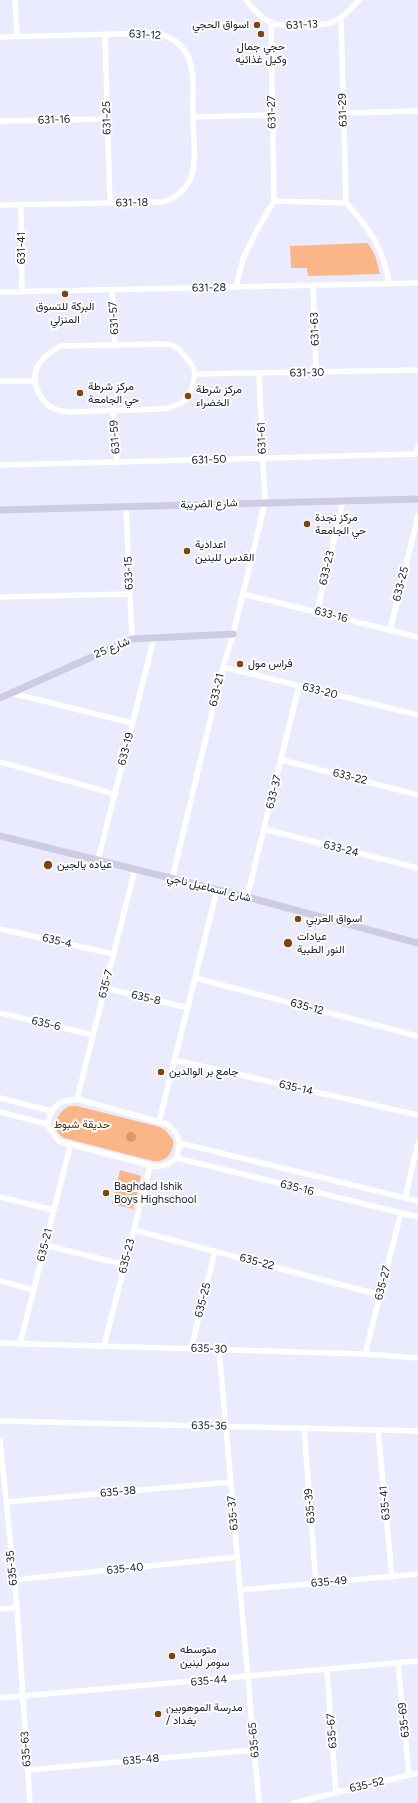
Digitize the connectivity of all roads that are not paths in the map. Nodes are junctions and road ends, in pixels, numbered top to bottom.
1 (16, 0) edge
2 (246, 0) edge
3 (359, 0) edge
4 (341, 18) junction
5 (270, 22) junction
6 (105, 34) junction
7 (0, 36) edge
8 (17, 36) junction
9 (418, 111) edge
10 (344, 113) junction
11 (272, 115) junction
12 (192, 117) junction
13 (107, 118) junction
14 (0, 121) edge
15 (274, 201) junction
16 (110, 203) junction
17 (346, 203) junction
18 (21, 204) junction
19 (0, 205) edge
20 (389, 283) junction
21 (418, 283) edge
22 (313, 285) junction
23 (236, 287) junction
24 (112, 290) junction
25 (0, 292) edge
26 (22, 292) junction
27 (116, 345) junction
28 (418, 370) edge
29 (316, 373) junction
30 (195, 374) junction
31 (260, 374) junction
32 (0, 381) edge
33 (34, 381) junction
34 (113, 411) junction
35 (418, 446) edge
36 (417, 454) edge
37 (263, 459) junction
38 (117, 463) junction
39 (0, 465) edge
40 (418, 499) edge
41 (343, 501) junction
42 (265, 503) junction
43 (126, 507) junction
44 (0, 510) edge
45 (418, 516) edge
46 (129, 594) junction
47 (243, 594) junction
48 (0, 597) edge
49 (317, 612) junction
50 (390, 630) junction
51 (233, 634) junction
52 (418, 637) edge
53 (154, 638) junction
54 (132, 639) junction
55 (223, 667) junction
56 (299, 686) junction
57 (11, 693) junction
58 (0, 698) edge
59 (418, 716) edge
60 (132, 723) junction
61 (282, 760) junction
62 (0, 762) edge
63 (115, 794) junction
64 (418, 795) edge
65 (264, 829) junction
66 (0, 836) edge
67 (98, 860) junction
68 (418, 868) edge
69 (134, 869) junction
70 (172, 879) junction
71 (216, 890) junction
72 (247, 897) junction
73 (0, 928) edge
74 (418, 943) edge
75 (113, 954) junction
76 (195, 978) junction
77 (105, 988) junction
78 (188, 1008) junction
79 (0, 1013) edge
80 (93, 1035) junction
81 (418, 1036) edge
82 (174, 1060) junction
83 (0, 1098) edge
84 (77, 1099) junction
85 (51, 1111) junction
86 (0, 1112) edge
87 (418, 1115) edge
88 (159, 1122) junction
89 (47, 1124) junction
90 (418, 1143) edge
91 (180, 1144) junction
92 (70, 1146) junction
93 (177, 1158) junction
94 (150, 1166) junction
95 (0, 1197) edge
96 (405, 1198) junction
97 (418, 1201) edge
98 (53, 1210) junction
99 (401, 1213) junction
100 (418, 1217) edge
101 (134, 1230) junction
102 (45, 1245) junction
103 (215, 1251) junction
104 (125, 1265) junction
105 (0, 1281) edge
106 (34, 1290) junction
107 (380, 1295) junction
108 (0, 1343) edge
109 (20, 1344) junction
110 (104, 1346) junction
111 (191, 1349) junction
112 (219, 1350) junction
113 (365, 1354) junction
114 (418, 1358) edge
115 (0, 1421) edge
116 (226, 1426) junction
117 (304, 1428) junction
118 (378, 1430) junction
119 (418, 1431) edge
120 (0, 1440) edge
121 (231, 1482) junction
122 (6, 1502) junction
123 (237, 1557) junction
124 (418, 1574) edge
125 (392, 1577) junction
126 (13, 1580) junction
127 (316, 1583) junction
128 (240, 1590) junction
129 (17, 1608) junction
130 (0, 1609) edge
131 (418, 1661) edge
132 (398, 1664) junction
133 (327, 1670) junction
134 (248, 1677) junction
135 (22, 1696) junction
136 (0, 1698) edge
137 (254, 1750) junction
138 (28, 1770) junction
139 (418, 1773) edge
140 (410, 1775) junction
141 (336, 1793) junction
142 (30, 1803) edge
143 (259, 1803) edge
144 (294, 1803) edge

1 - 8 street
2 - 5 street, 631-13
3 - 4 street, 631-13
4 - 5 street, 631-13
4 - 10 street, 631-29
5 - 11 street, 631-27
6 - 8 street, 631-12
6 - 12 street, 631-12
6 - 13 street, 631-25
7 - 8 street, 631-12
9 - 10 street
10 - 17 street, 631-29
11 - 12 street
11 - 15 street, 631-27
12 - 16 street, 631-18
13 - 14 street, 631-16
13 - 16 street, 631-25
15 - 17 street
15 - 23 street
16 - 18 street, 631-18
17 - 20 street
18 - 19 street, 631-18
18 - 26 street, 631-41
20 - 21 street, 631-28
20 - 22 street, 631-28
22 - 23 street, 631-28
22 - 29 street, 631-63
23 - 24 street, 631-28
24 - 26 street, 631-28
24 - 27 street, 631-57
25 - 26 street, 631-28
27 - 30 street
27 - 33 street
28 - 29 street, 631-30
29 - 31 street, 631-30
30 - 31 street, 631-30
30 - 34 street
31 - 37 street, 631-61
32 - 33 street
33 - 34 street
34 - 38 street, 631-59
35 - 36 street
36 - 37 street, 631-50
37 - 38 street, 631-50
37 - 42 street, 631-61
38 - 39 street, 631-50
40 - 41 street, شارع الضريبة
41 - 42 street, شارع الضريبة
41 - 49 street, 633-23
42 - 43 street, شارع الضريبة
42 - 47 street, 633-21
43 - 44 street, شارع الضريبة
43 - 46 street, 633-15
45 - 50 street, 633-25
46 - 48 street
46 - 54 street, 633-15
47 - 49 street, 633-16
47 - 51 street, 633-21
49 - 50 street, 633-16
50 - 52 street, 633-16
51 - 53 street, شارع 25
51 - 55 street, 633-21
53 - 54 street, شارع 25
53 - 60 street, 633-19
54 - 57 street, شارع 25
55 - 56 street, 633-20
55 - 70 street, 633-21
56 - 59 street, 633-20
56 - 61 street, 633-37
57 - 58 street, شارع 25
57 - 60 street
60 - 63 street, 633-19
61 - 64 street, 633-22
61 - 65 street, 633-37
62 - 63 street
63 - 67 street, 633-19
65 - 68 street, 633-24
65 - 72 street, 633-37
66 - 67 street, شارع اسماعيل ناجي
67 - 69 street, شارع اسماعيل ناجي
69 - 70 street, شارع اسماعيل ناجي
69 - 75 street, 635-7
70 - 71 street, شارع اسماعيل ناجي
71 - 72 street, شارع اسماعيل ناجي
71 - 76 street
72 - 74 street, شارع اسماعيل ناجي
73 - 75 street, 635-4
75 - 77 street, 635-7
76 - 78 street
76 - 81 street, 635-12
77 - 78 street, 635-8
77 - 80 street, 635-7
78 - 82 street
79 - 80 street, 635-6
80 - 84 street, 635-7
82 - 87 street, 635-14
82 - 88 street
83 - 85 street
84 - 85 street
84 - 88 street
85 - 89 street
86 - 89 street
88 - 91 street
89 - 92 street
90 - 96 street
91 - 93 street
91 - 96 street, 635-16
92 - 94 street
92 - 98 street, 635-21
93 - 94 street
93 - 99 street, 635-16
94 - 101 street, 635-23
95 - 98 street
96 - 97 street, 635-16
98 - 102 street, 635-21
99 - 100 street, 635-16
99 - 107 street, 635-27
101 - 103 street, 635-22
101 - 104 street, 635-23
102 - 104 street
102 - 106 street, 635-21
103 - 107 street, 635-22
103 - 111 street, 635-25
104 - 110 street, 635-23
105 - 106 street
106 - 109 street, 635-21
107 - 113 street, 635-27
108 - 109 street, 635-30
109 - 110 street, 635-30
110 - 111 street, 635-30
111 - 112 street, 635-30
112 - 113 street, 635-30
112 - 116 street, 635-37
113 - 114 street, 635-30
115 - 116 street, 635-36
116 - 117 street, 635-36
116 - 121 street, 635-37
117 - 118 street, 635-36
117 - 127 street, 635-39
118 - 119 street, 635-36
118 - 125 street, 635-41
120 - 122 street, 635-35
121 - 122 street, 635-38
121 - 123 street, 635-37
122 - 126 street, 635-35
123 - 126 street, 635-40
123 - 128 street, 635-37
124 - 125 street, 635-49
125 - 127 street, 635-49
126 - 129 street, 635-35
127 - 128 street, 635-49
128 - 134 street, 635-37
129 - 130 street
129 - 135 street, 635-35
131 - 132 street, 635-44
132 - 133 street, 635-44
132 - 140 street, 635-69
133 - 134 street, 635-44
133 - 141 street, 635-67
134 - 135 street, 635-44
134 - 137 street, 635-65
135 - 136 street, 635-44
135 - 138 street, 635-63
137 - 138 street, 635-48
137 - 143 street, 635-65
138 - 142 street, 635-63
139 - 140 street, 635-52
140 - 141 street, 635-52
141 - 144 street, 635-52

